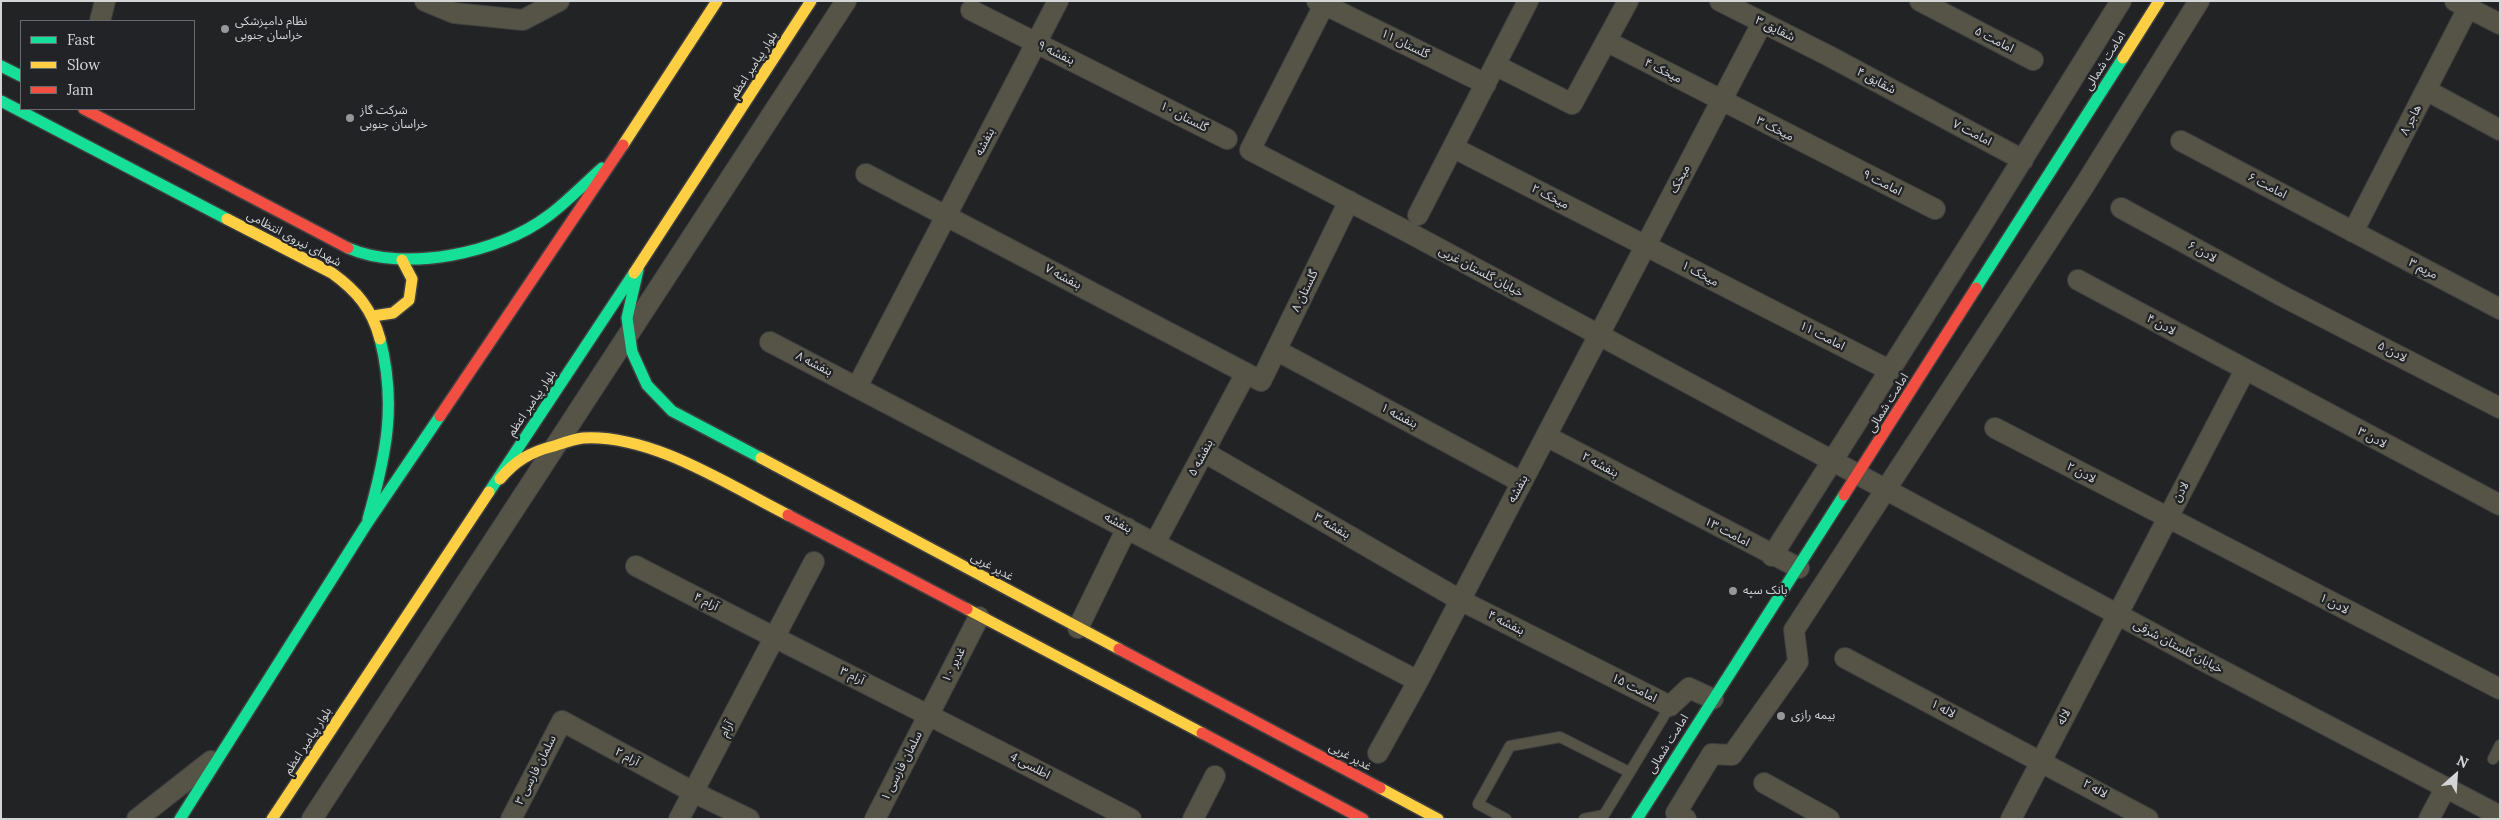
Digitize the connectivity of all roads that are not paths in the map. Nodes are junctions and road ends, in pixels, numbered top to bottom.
1 (105, 1) edge
2 (425, 1) edge
3 (559, 1) edge
4 (717, 1) edge
5 (811, 1) edge
6 (846, 1) edge
7 (1058, 1) edge
8 (1528, 1) edge
9 (1628, 1) edge
10 (1720, 1) edge
11 (1920, 1) edge
12 (2121, 1) edge
13 (2159, 1) edge
14 (2199, 1) edge
15 (1323, 2) edge
16 (2462, 5) edge
17 (971, 10) dead end
18 (100, 20) edge
19 (1762, 23) junction
20 (2500, 24) edge
21 (1606, 41) junction
22 (1036, 44) junction
23 (1829, 56) joint
24 (2033, 60) dead end
25 (1496, 65) junction
26 (1, 66) edge
27 (20, 76) edge
28 (1486, 84) junction
29 (2426, 90) junction
30 (1141, 95) joint
31 (1, 101) edge
32 (1721, 101) junction
33 (1922, 106) joint
34 (86, 110) edge
35 (2500, 130) edge
36 (1227, 139) dead end
37 (2181, 141) dead end
38 (1454, 148) junction
39 (1830, 156) joint
40 (615, 157) junction
41 (2023, 160) junction
42 (866, 174) dead end
43 (1349, 201) junction
44 (2121, 208) dead end
45 (1934, 209) dead end
46 (1418, 215) dead end
47 (946, 216) junction
48 (2353, 232) junction
49 (1645, 246) junction
50 (402, 260) junction
51 (638, 270) junction
52 (2078, 280) dead end
53 (2284, 297) joint
54 (1754, 303) joint
55 (2498, 303) edge
56 (372, 316) junction
57 (629, 333) junction
58 (1598, 335) junction
59 (770, 342) dead end
60 (1276, 350) junction
61 (1889, 370) junction
62 (2245, 370) junction
63 (1253, 377) junction
64 (857, 387) junction
65 (2500, 408) edge
66 (699, 427) junction
67 (1994, 428) dead end
68 (680, 432) dead end
69 (1546, 436) junction
70 (674, 444) dead end
71 (556, 445) junction
72 (1204, 452) junction
73 (1833, 461) junction
74 (683, 462) junction
75 (1858, 475) junction
76 (1521, 482) junction
77 (1885, 489) junction
78 (1655, 494) joint
79 (482, 501) junction
80 (2500, 505) edge
81 (2168, 518) junction
82 (366, 525) junction
83 (1127, 528) junction
84 (1155, 543) junction
85 (1772, 556) junction
86 (814, 562) dead end
87 (636, 566) dead end
88 (1799, 568) junction
89 (1460, 600) junction
90 (2117, 614) junction
91 (1768, 616) junction
92 (978, 617) junction
93 (1078, 628) junction
94 (1794, 630) junction
95 (775, 638) junction
96 (1552, 646) joint
97 (1845, 658) dead end
98 (1418, 681) junction
99 (2500, 689) edge
100 (1713, 699) junction
101 (1670, 706) junction
102 (929, 714) junction
103 (562, 721) joint
104 (2500, 745) edge
105 (223, 752) junction
106 (1378, 753) dead end
107 (2493, 759) dead end
108 (2041, 760) junction
109 (1629, 772) junction
110 (1215, 776) dead end
111 (1764, 783) dead end
112 (2446, 788) junction
113 (693, 792) junction
114 (1681, 816) edge
115 (2500, 816) edge
116 (137, 819) edge
117 (180, 819) edge
118 (272, 819) edge
119 (312, 819) edge
120 (511, 819) edge
121 (679, 819) edge
122 (749, 819) edge
123 (875, 819) edge
124 (1131, 819) edge
125 (1193, 819) edge
126 (1363, 819) edge
127 (1438, 819) edge
128 (1506, 819) edge
129 (1584, 819) edge
130 (1637, 819) edge
131 (1829, 819) edge
132 (2011, 819) edge
133 (2148, 819) edge
134 (2429, 819) edge

1 - 18 street
2 - 3 street
4 - 40 main road
5 - 51 main road, بلوار پیامبر اعظم
6 - 57 street
7 - 22 street, بنفشه
8 - 25 street
9 - 21 street
10 - 19 street, شقایق ۳
11 - 24 street, امامت ۵
12 - 41 street
13 - 75 main road, امامت شمالی
14 - 77 street
15 - 28 street, گلستان ۱۱
15 - 43 street, خیابان گلستان غربی
16 - 20 street
16 - 29 street, هاجر ۸
17 - 22 street, بنفشه ۹
19 - 23 street, شقایق ۳
19 - 32 street, میخک
21 - 25 street
21 - 32 street, میخک ۴
22 - 30 street, بنفشه ۹
22 - 47 street, بنفشه
23 - 33 street, شقایق ۴
25 - 28 street
26 - 27 main road
28 - 38 street
29 - 35 street
29 - 48 street, هاجر ۸
30 - 36 street, گلستان ۱۰
31 - 56 main road, شهدای نیروی انتظامی
32 - 39 street, میخک ۳
32 - 49 street, میخک
33 - 41 street, امامت ۷
34 - 50 main road, شهدای نیروی انتظامی
37 - 48 street, امامت ۶
38 - 46 street
38 - 49 street, میخک ۲
39 - 45 street, امامت ۹
40 - 50 main road, شهدای نیروی انتظامی
40 - 82 main road
41 - 61 street
42 - 47 street, بنفشه ۷
43 - 58 street, خیابان گلستان غربی
43 - 60 street, گلستان ۸
44 - 53 street, لادن ۶
47 - 63 street, بنفشه ۷
47 - 64 street, بنفشه
48 - 55 street, مریم ۳
49 - 54 street, میخک ۱
49 - 58 street, میخک
50 - 56 main road
51 - 57 main road, غدیر غربی
51 - 79 main road, بلوار پیامبر اعظم
52 - 62 street, لادن ۴
53 - 65 street, لادن ۵
54 - 61 street, امامت ۱۱
56 - 82 main road, شهدای نیروی انتظامی
57 - 66 main road, غدیر غربی
57 - 71 street
58 - 69 street, بنفشه
58 - 73 street, خیابان گلستان غربی
59 - 64 street, بنفشه ۸
60 - 63 street, گلستان ۸
60 - 76 street, بنفشه ۱
61 - 73 street
62 - 80 street, لادن ۳
62 - 81 street, لادن
63 - 72 street, بنفشه ۵
64 - 83 street, بنفشه
66 - 68 main road
66 - 93 main road, غدیر غربی
67 - 81 street, لادن ۲
69 - 76 street, بنفشه
69 - 78 street, بنفشه ۲
70 - 74 main road
71 - 74 main road
71 - 79 main road
71 - 119 street
72 - 84 street, بنفشه ۵
72 - 89 street, بنفشه ۳
73 - 75 street, خیابان گلستان غربی
73 - 85 street
74 - 92 main road
75 - 77 street, خیابان گلستان شرقی
75 - 88 main road, امامت شمالی
76 - 89 street, بنفشه
77 - 90 street, خیابان گلستان شرقی
77 - 94 street
78 - 85 street, امامت ۱۳
79 - 118 main road, بلوار پیامبر اعظم
81 - 90 street, لادن
81 - 99 street, لادن ۱
82 - 105 main road
83 - 84 street, بنفشه
83 - 93 street
84 - 98 street, بنفشه
85 - 88 street, امامت ۱۳
86 - 95 street, آرام
87 - 95 street, آرام ۴
88 - 91 main road, امامت شمالی
89 - 96 street, بنفشه ۴
89 - 98 street, بنفشه
90 - 108 street, لاله
90 - 112 street, خیابان گلستان شرقی
91 - 94 street
91 - 100 main road, امامت شمالی
92 - 102 street, غدیر ۱۰
92 - 126 main road
93 - 127 main road, غدیر غربی
94 - 114 street
95 - 102 street, آرام ۳
95 - 113 street, آرام
96 - 101 street, امامت ۱۵
97 - 108 street, لاله ۱
98 - 106 street
100 - 101 street, امامت ۱۵
100 - 130 main road, امامت شمالی
101 - 109 lane
102 - 123 street, سلمان فارسی ۱
102 - 124 street, اطلسی 4
103 - 113 street, آرام ۲
103 - 120 street, سلمان فارسی ۳
104 - 107 lane
105 - 116 street
105 - 117 main road
108 - 132 street, لاله
108 - 133 street, لاله ۲
109 - 128 lane
109 - 129 lane
110 - 125 street
111 - 131 street
112 - 115 street, خیابان گلستان شرقی
112 - 134 street
113 - 121 street, آرام
113 - 122 street, آرام ۲

